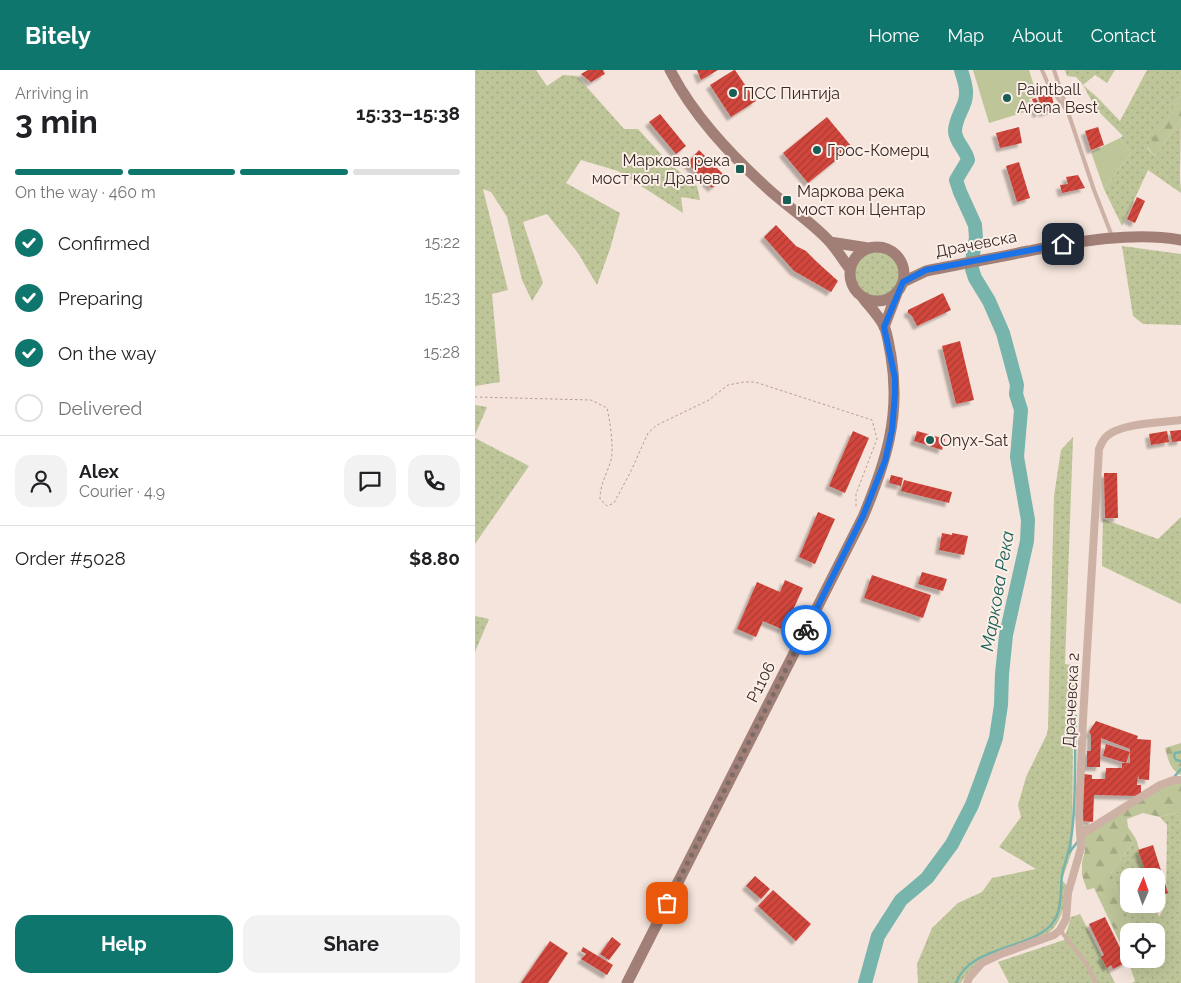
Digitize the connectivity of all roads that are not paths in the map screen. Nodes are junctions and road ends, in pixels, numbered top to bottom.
1 (670, 70) edge
2 (1042, 70) edge
3 (1053, 70) edge
4 (1068, 112) junction
5 (1113, 238) junction
6 (1181, 240) edge
7 (830, 242) junction
8 (868, 248) junction
9 (902, 263) junction
10 (850, 269) junction
11 (926, 270) junction
12 (900, 287) junction
13 (863, 298) junction
14 (884, 327) junction
15 (1181, 420) edge
16 (1181, 780) edge
17 (1081, 834) junction
18 (1060, 930) junction
19 (973, 979) edge
20 (627, 983) edge
21 (967, 983) edge
22 (1096, 983) edge

1 - 7 main road
2 - 4 lane
3 - 4 lane
4 - 5 lane
5 - 6 main road, Драчевска
5 - 11 main road, Драчевска
7 - 8 main road
7 - 10 main road
8 - 9 main road
8 - 10 main road
9 - 11 main road, Драчевска
9 - 12 main road
10 - 13 main road
11 - 12 main road, Драчевска
12 - 13 main road
12 - 14 main road
13 - 14 main road
14 - 20 main road, P1106
15 - 17 street, Драчевска 2
16 - 17 street
17 - 18 street, Драчевска 2
18 - 19 street
18 - 22 lane
19 - 21 street

